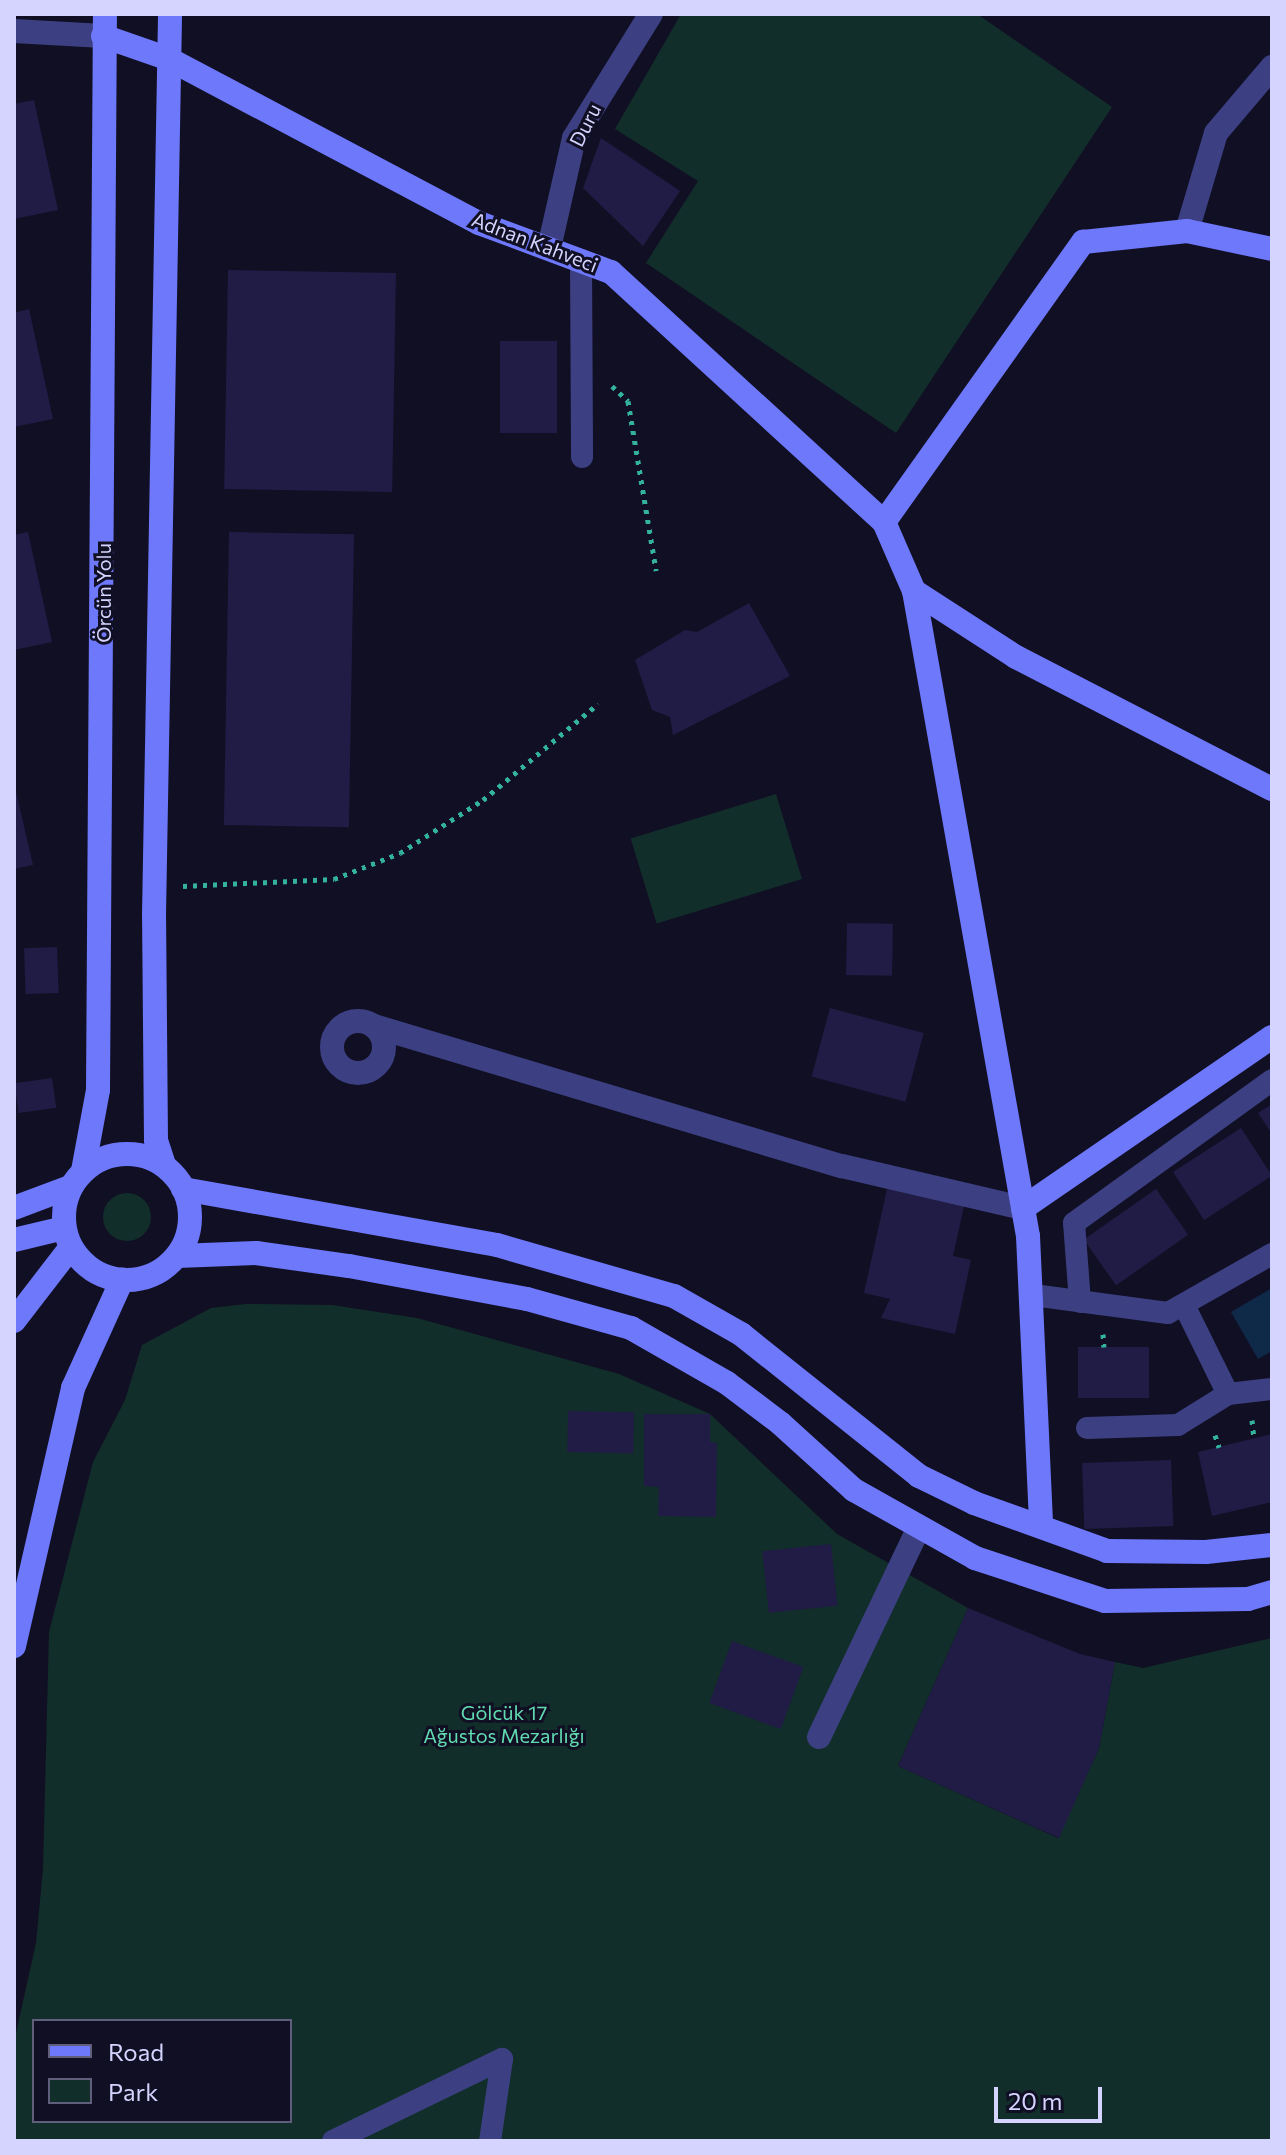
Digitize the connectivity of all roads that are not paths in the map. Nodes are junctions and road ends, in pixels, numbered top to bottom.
1 (170, 14) edge
2 (651, 14) edge
3 (104, 25) edge
4 (14, 31) edge
5 (169, 59) junction
6 (1272, 67) edge
7 (1187, 231) junction
8 (549, 248) junction
9 (1272, 249) edge
10 (581, 260) junction
11 (582, 457) dead end
12 (884, 522) junction
13 (914, 591) junction
14 (1272, 789) edge
15 (374, 1026) dead end
16 (1272, 1037) edge
17 (1272, 1080) edge
18 (164, 1165) junction
19 (76, 1179) junction
20 (183, 1189) junction
21 (14, 1208) edge
22 (1023, 1208) junction
23 (68, 1238) junction
24 (14, 1240) edge
25 (1272, 1254) edge
26 (177, 1256) junction
27 (122, 1280) junction
28 (1033, 1295) junction
29 (1080, 1302) junction
30 (1184, 1305) junction
31 (14, 1321) edge
32 (1272, 1389) edge
33 (1228, 1394) junction
34 (1087, 1428) dead end
35 (1041, 1526) junction
36 (918, 1529) junction
37 (1272, 1545) edge
38 (1272, 1592) edge
39 (14, 1646) edge
40 (819, 1737) dead end
41 (333, 2141) edge
42 (490, 2141) edge

1 - 5 main road
2 - 8 street, Duru
3 - 4 street
3 - 5 main road, Adnan Kahveci
3 - 19 main road, Örcün Yolu
5 - 8 main road, Adnan Kahveci
5 - 18 main road
6 - 7 street
7 - 9 main road
7 - 12 main road
8 - 10 main road, Adnan Kahveci
10 - 11 lane
10 - 12 main road, Adnan Kahveci
12 - 13 main road, Adnan Kahveci
13 - 14 main road
13 - 22 main road, Adnan Kahveci
15 - 22 street
16 - 22 main road
17 - 29 lane
18 - 19 main road
18 - 20 main road
19 - 21 main road
19 - 23 main road
20 - 26 main road
20 - 35 main road
22 - 28 main road, Adnan Kahveci
23 - 24 main road
23 - 27 main road
23 - 31 main road
25 - 30 lane
26 - 27 main road
26 - 36 main road
27 - 39 main road
28 - 29 lane
28 - 35 main road, Adnan Kahveci
29 - 30 lane
30 - 33 lane
32 - 33 lane
33 - 34 lane
35 - 37 main road
36 - 38 main road
36 - 40 street
41 - 42 lane

